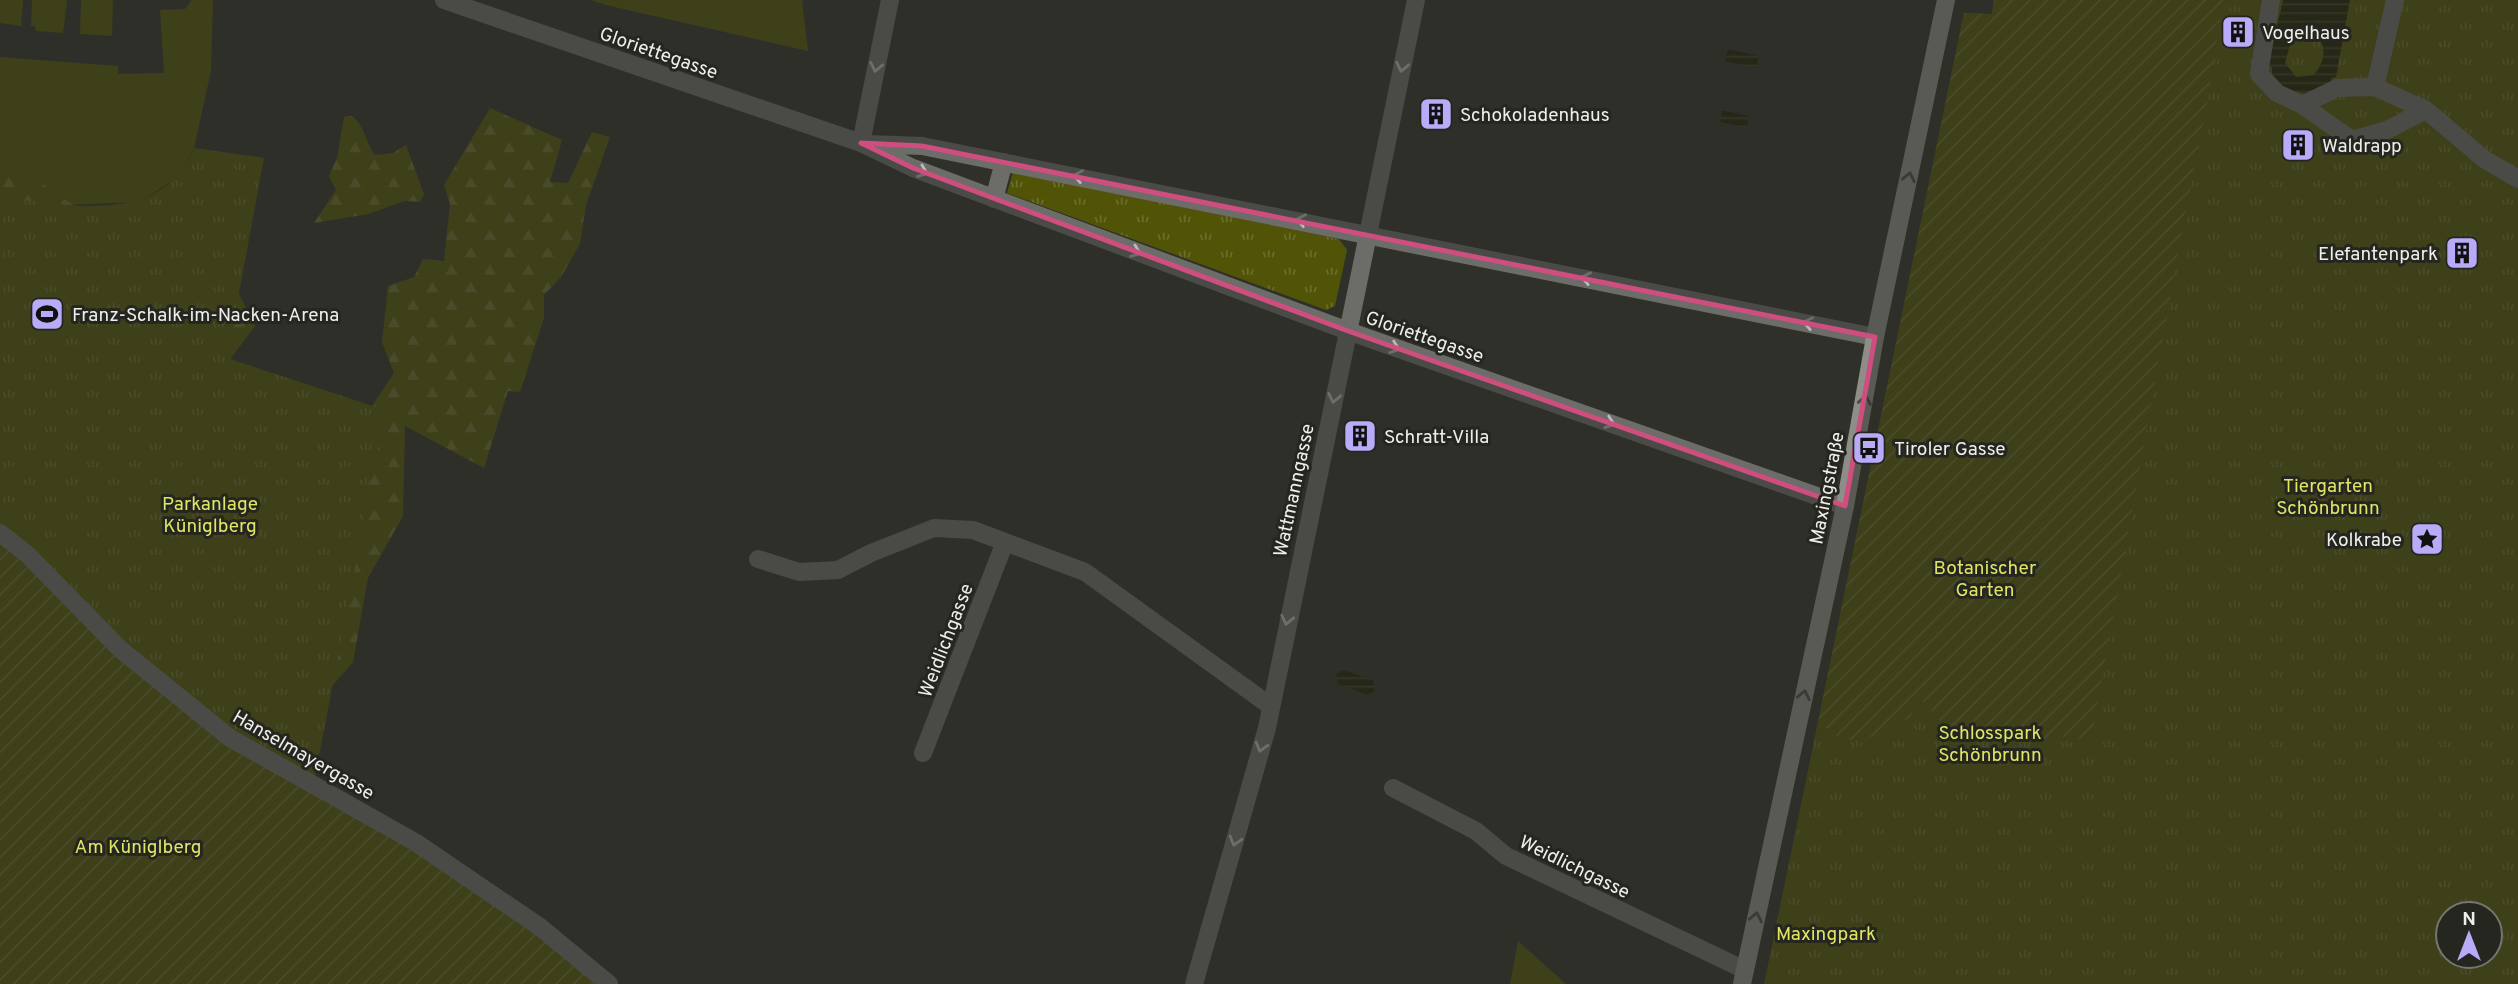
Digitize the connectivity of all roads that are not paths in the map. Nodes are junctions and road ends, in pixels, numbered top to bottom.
1 (443, 0) edge
2 (890, 0) edge
3 (1416, 0) edge
4 (1946, 0) edge
5 (2271, 0) edge
6 (2395, 0) edge
7 (2375, 87) junction
8 (2302, 105) junction
9 (2426, 110) junction
10 (861, 143) junction
11 (1004, 162) junction
12 (2518, 178) edge
13 (994, 199) junction
14 (1368, 233) junction
15 (1348, 331) junction
16 (1875, 337) junction
17 (1845, 506) junction
18 (0, 533) edge
19 (1006, 542) junction
20 (758, 559) dead end
21 (1269, 705) junction
22 (923, 753) dead end
23 (1393, 788) dead end
24 (1744, 977) edge
25 (609, 984) edge
26 (1194, 984) edge

1 - 10 street, Gloriettegasse
2 -> 10 street
3 -> 14 street, Wattmanngasse
16 -> 4 street, Maxingstraße
5 - 8 street
6 - 7 street
7 - 8 street
7 - 9 street
8 - 9 street
9 - 12 street
10 - 11 street, Gloriettegasse
10 -> 13 street, Gloriettegasse
11 - 13 street
14 -> 11 street, Gloriettegasse
13 -> 15 street, Gloriettegasse
14 - 15 street, Wattmanngasse
16 -> 14 street
15 -> 17 street, Gloriettegasse
15 -> 21 street, Wattmanngasse
17 -> 16 street, Maxingstraße
24 -> 17 street, Maxingstraße
18 - 25 street, Hanselmayergasse
19 - 20 street
19 - 21 street
19 - 22 street, Weidlichgasse
21 -> 26 street, Wattmanngasse
23 - 24 street, Weidlichgasse

